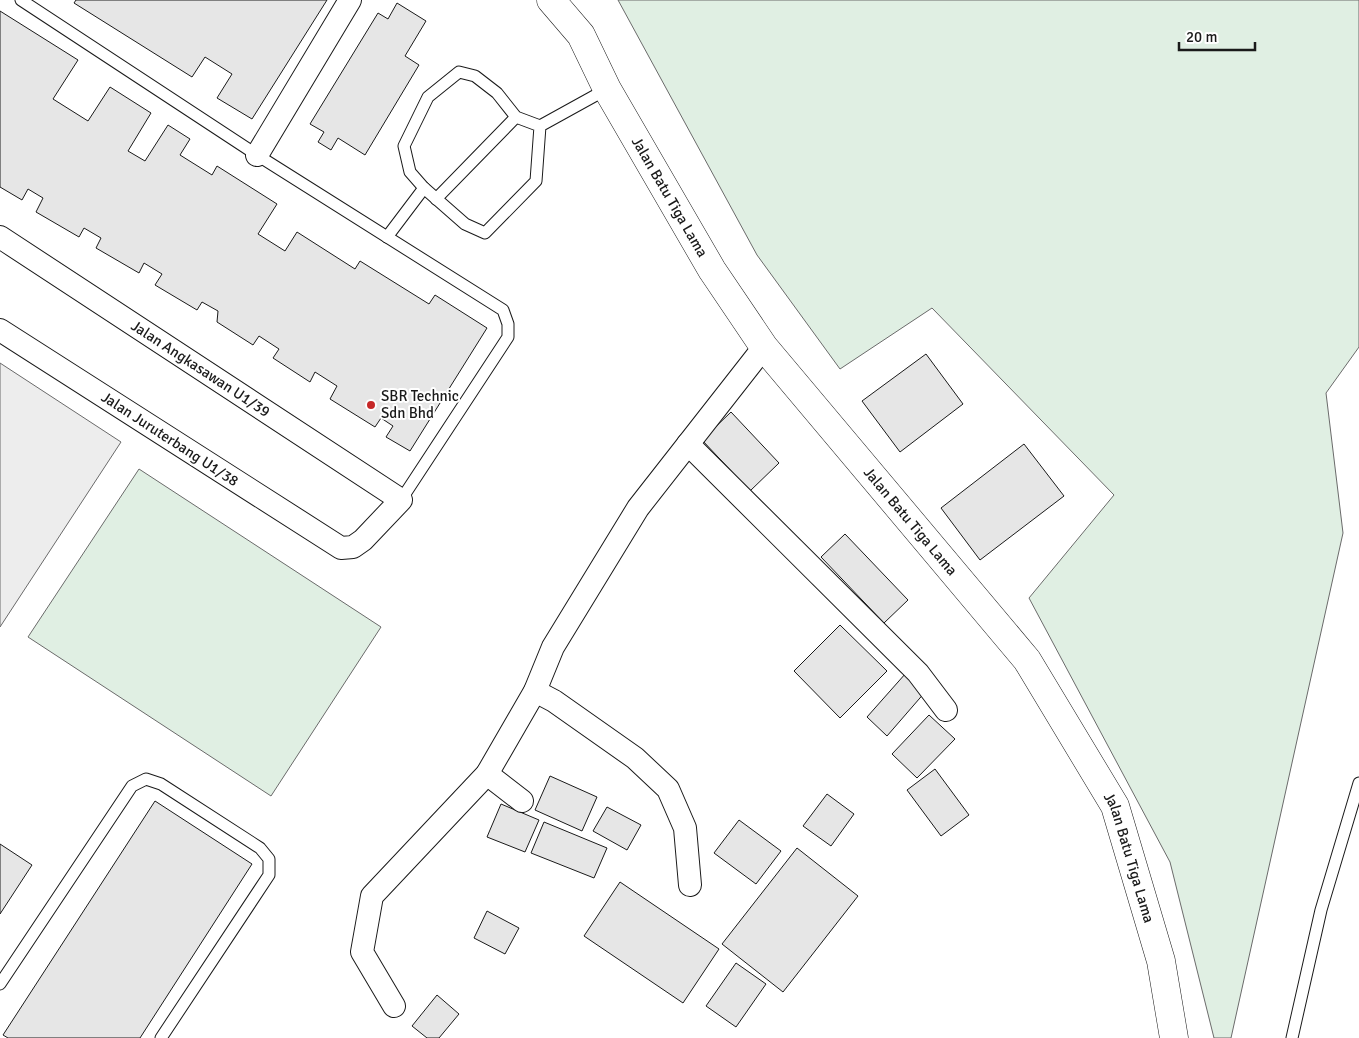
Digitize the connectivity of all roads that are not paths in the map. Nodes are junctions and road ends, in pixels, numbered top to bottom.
1 (21, 0) edge
2 (350, 0) edge
3 (551, 0) edge
4 (577, 0) edge
5 (581, 35) junction
6 (607, 90) junction
7 (516, 117) junction
8 (540, 126) junction
9 (258, 155) junction
10 (424, 188) junction
11 (436, 199) junction
12 (0, 236) edge
13 (386, 237) junction
14 (0, 330) edge
15 (764, 347) junction
16 (688, 444) junction
17 (401, 500) junction
18 (535, 691) junction
19 (946, 710) dead end
20 (487, 774) junction
21 (1359, 783) edge
22 (522, 801) dead end
23 (690, 885) dead end
24 (0, 984) edge
25 (394, 1006) dead end
26 (161, 1038) edge
27 (1174, 1038) edge
28 (1292, 1038) edge

1 - 9 lane
2 - 9 street
3 - 5 street, Jalan Batu Tiga Lama
4 - 5 street, Jalan Batu Tiga Lama
5 - 6 street, Jalan Batu Tiga Lama
6 - 8 lane
6 - 15 street, Jalan Batu Tiga Lama
7 - 8 lane
7 - 10 lane
7 - 11 lane
8 - 11 lane
9 - 13 lane
10 - 11 lane
10 - 13 lane
12 - 17 street, Jalan Angkasawan U1/39
13 - 17 lane
14 - 17 street, Jalan Juruterbang U1/38
15 - 16 street
15 - 27 street, Jalan Batu Tiga Lama
16 - 18 street
16 - 19 street
18 - 20 street
18 - 23 street
20 - 22 street
20 - 25 street
21 - 28 lane
24 - 26 lane

